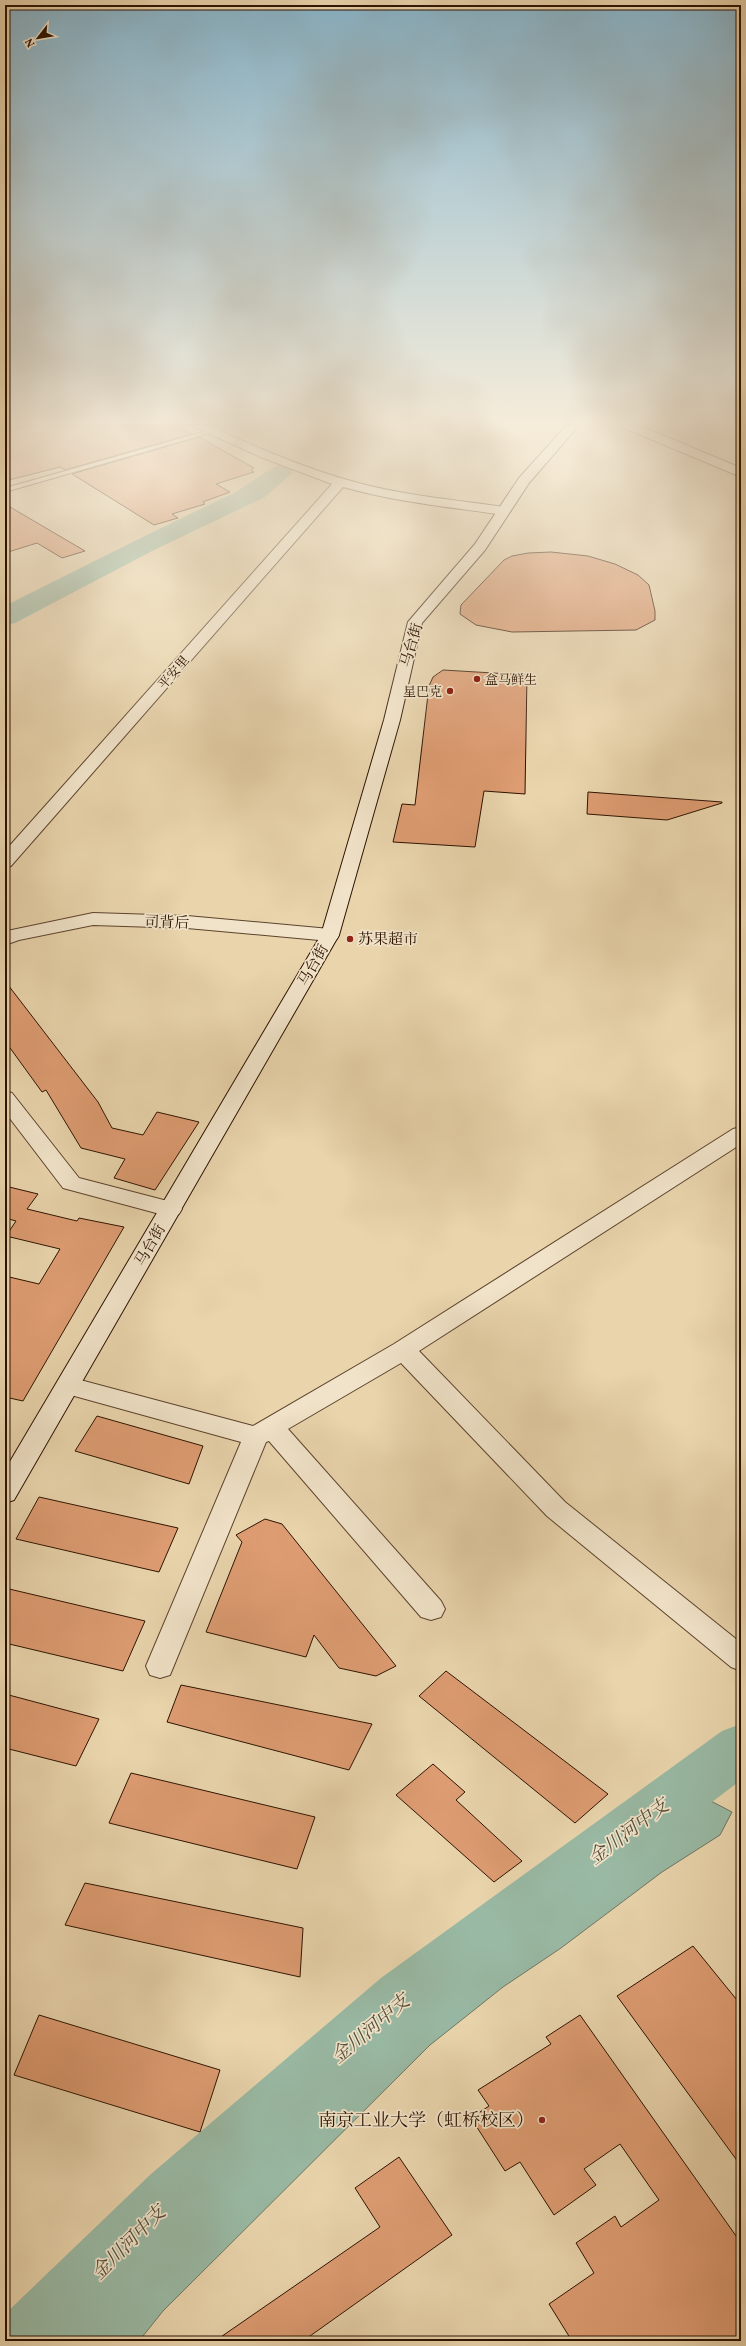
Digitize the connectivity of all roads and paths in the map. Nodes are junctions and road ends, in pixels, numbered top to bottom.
1 (294, 534) edge
2 (488, 534) edge
3 (5, 862) edge
4 (330, 935) junction
5 (5, 939) edge
6 (5, 1098) edge
7 (741, 1134) edge
8 (171, 1209) junction
9 (403, 1350) junction
10 (69, 1386) junction
11 (264, 1431) junction
12 (5, 1493) edge
13 (432, 1609) dead end
14 (741, 1659) edge
15 (160, 1666) dead end

1 - 3 street, 平安里
2 - 4 street, 马台街
4 - 5 street, 司背后
4 - 8 street, 马台街
6 - 8 street
7 - 9 street
8 - 10 street, 马台街
9 - 11 street
9 - 14 street
10 - 11 street
10 - 12 street, 马台街
11 - 13 street
11 - 15 street

